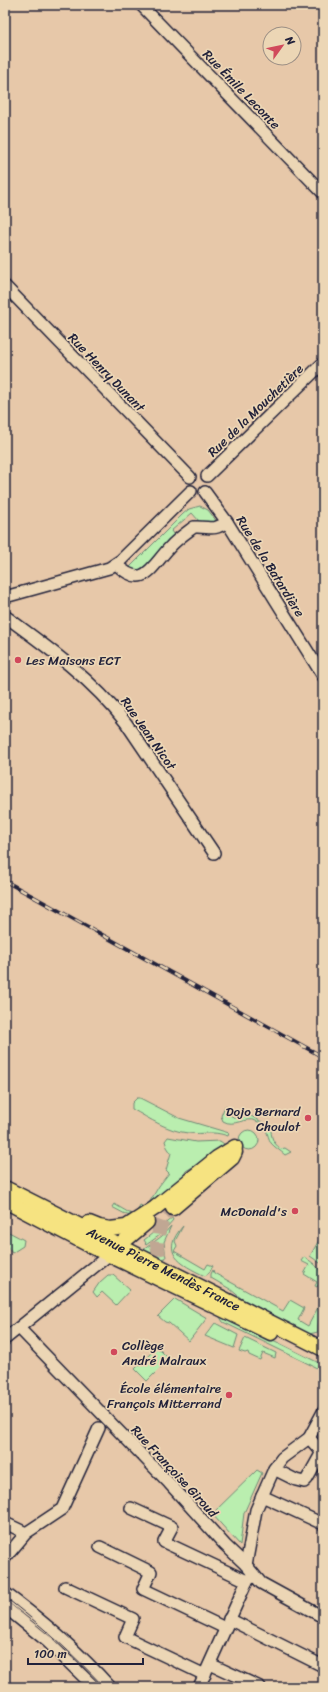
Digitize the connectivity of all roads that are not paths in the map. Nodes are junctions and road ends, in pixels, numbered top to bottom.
1 (141, 5) edge
2 (323, 193) edge
3 (5, 286) edge
4 (323, 363) edge
5 (207, 476) junction
6 (190, 477) junction
7 (191, 491) junction
8 (205, 492) junction
9 (227, 522) junction
10 (116, 564) junction
11 (5, 597) edge
12 (5, 616) edge
13 (323, 676) edge
14 (214, 853) dead end
15 (232, 1151) junction
16 (5, 1188) edge
17 (5, 1201) edge
18 (173, 1208) tunnel mouth
19 (54, 1212) junction
20 (114, 1251) junction
21 (183, 1284) dead end
22 (19, 1328) junction
23 (5, 1340) edge
24 (300, 1347) junction
25 (323, 1349) edge
26 (323, 1358) edge
27 (323, 1415) edge
28 (99, 1428) dead end
29 (309, 1438) junction
30 (274, 1469) junction
31 (262, 1496) junction
32 (131, 1508) dead end
33 (5, 1523) edge
34 (323, 1524) edge
35 (26, 1533) junction
36 (100, 1547) dead end
37 (5, 1558) edge
38 (246, 1564) junction
39 (251, 1578) junction
40 (65, 1587) dead end
41 (5, 1592) edge
42 (5, 1607) edge
43 (323, 1617) edge
44 (227, 1624) junction
45 (210, 1664) junction
46 (323, 1666) edge
47 (205, 1676) junction
48 (94, 1687) edge
49 (110, 1687) edge
50 (199, 1687) edge
51 (260, 1687) edge

1 - 2 street, Rue Émile Leconte
3 - 6 street, Rue Henry Dunant
4 - 5 street, Rue de la Mouchetière
5 - 6 street
5 - 8 street
6 - 7 street
7 - 8 street
7 - 10 street
8 - 9 street, Rue de la Batardière
9 - 10 street
9 - 13 street, Rue de la Batardière
10 - 11 street
12 - 14 street, Rue Jean Nicot
15 - 18 main road
15 - 19 main road
15 - 20 main road
16 - 19 main road, Avenue Pierre Mendès France
17 - 20 main road, Avenue Pierre Mendès France
19 - 20 main road, Avenue Pierre Mendès France
20 - 22 street
20 - 24 main road, Avenue Pierre Mendès France
20 - 25 main road, Avenue Pierre Mendès France
21 - 24 main road
22 - 23 street
22 - 38 street, Rue Françoise Giroud
24 - 26 main road, Avenue Pierre Mendès France
27 - 29 street
28 - 35 street
29 - 30 street
29 - 30 street
30 - 31 street
31 - 34 street
31 - 38 street
32 - 39 street
33 - 35 street
35 - 37 street
36 - 44 street
38 - 39 street, Rue Françoise Giroud
39 - 43 street, Rue Françoise Giroud
39 - 44 street
40 - 47 street
41 - 49 street
42 - 48 street
44 - 45 street
44 - 46 street
45 - 47 street
45 - 51 street
47 - 50 street

